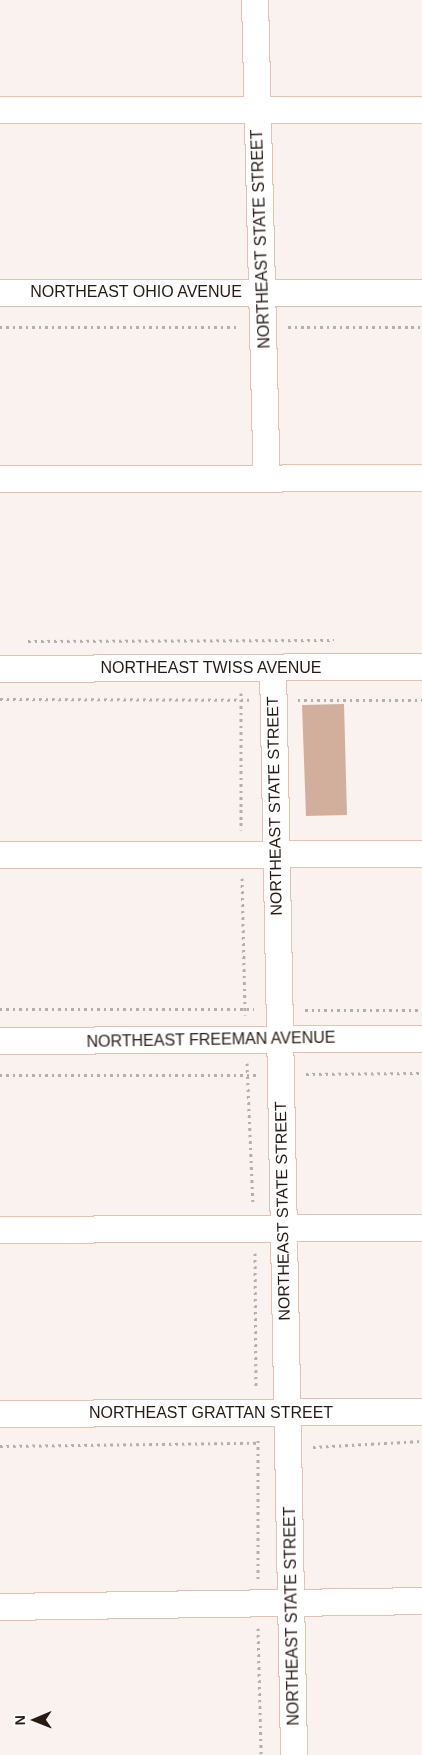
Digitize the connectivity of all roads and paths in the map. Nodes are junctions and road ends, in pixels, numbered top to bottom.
1 (255, 0) edge
2 (0, 110) edge
3 (258, 110) junction
4 (422, 110) edge
5 (262, 292) junction
6 (0, 293) edge
7 (422, 293) edge
8 (0, 327) edge
9 (263, 327) junction
10 (422, 327) edge
11 (267, 478) junction
12 (422, 478) edge
13 (0, 479) edge
14 (234, 639) junction
15 (345, 640) dead end
16 (19, 641) dead end
17 (422, 667) edge
18 (239, 668) junction
19 (273, 668) junction
20 (0, 669) edge
21 (0, 699) edge
22 (242, 700) junction
23 (273, 700) junction
24 (422, 700) edge
25 (241, 854) junction
26 (276, 854) junction
27 (422, 854) edge
28 (0, 855) edge
29 (0, 1008) edge
30 (279, 1008) junction
31 (244, 1010) junction
32 (422, 1010) edge
33 (422, 1039) edge
34 (0, 1041) edge
35 (280, 1041) junction
36 (246, 1042) junction
37 (422, 1073) edge
38 (0, 1075) edge
39 (248, 1075) junction
40 (281, 1076) junction
41 (422, 1228) edge
42 (254, 1229) junction
43 (284, 1229) junction
44 (0, 1230) edge
45 (257, 1412) junction
46 (287, 1412) junction
47 (422, 1412) edge
48 (0, 1414) edge
49 (422, 1441) edge
50 (258, 1442) junction
51 (0, 1446) edge
52 (288, 1449) junction
53 (291, 1601) junction
54 (422, 1601) edge
55 (258, 1602) junction
56 (0, 1607) edge
57 (260, 1755) edge
58 (294, 1755) edge

1 - 3 street, NORTHEAST STATE STREET
2 - 3 street
3 - 4 street
3 - 5 street, NORTHEAST STATE STREET
5 - 6 street, NORTHEAST OHIO AVENUE
5 - 7 street, NORTHEAST OHIO AVENUE
5 - 9 street, NORTHEAST STATE STREET
8 - 9 path
9 - 10 path
9 - 11 street, NORTHEAST STATE STREET
11 - 12 street
11 - 13 street
14 - 15 path
14 - 16 path
14 - 18 path
17 - 19 street, NORTHEAST TWISS AVENUE
18 - 19 street, NORTHEAST TWISS AVENUE
18 - 20 street, NORTHEAST TWISS AVENUE
18 - 22 path
19 - 23 street, NORTHEAST STATE STREET
21 - 22 path
22 - 23 path
22 - 25 path
23 - 24 path
23 - 26 street, NORTHEAST STATE STREET
25 - 26 street
25 - 28 street
25 - 31 path
26 - 27 street
26 - 30 street, NORTHEAST STATE STREET
29 - 31 path
30 - 31 path
30 - 32 path
30 - 35 street, NORTHEAST STATE STREET
31 - 36 path
33 - 35 street, NORTHEAST FREEMAN AVENUE
34 - 36 street, NORTHEAST FREEMAN AVENUE
35 - 36 street, NORTHEAST FREEMAN AVENUE
35 - 40 street, NORTHEAST STATE STREET
36 - 39 path
37 - 40 path
38 - 39 path
39 - 40 path
39 - 42 path
40 - 43 street, NORTHEAST STATE STREET
41 - 43 street
42 - 43 street
42 - 44 street
42 - 45 path
43 - 46 street, NORTHEAST STATE STREET
45 - 46 street, NORTHEAST GRATTAN STREET
45 - 48 street, NORTHEAST GRATTAN STREET
45 - 50 path
46 - 47 street, NORTHEAST GRATTAN STREET
46 - 52 street, NORTHEAST STATE STREET
49 - 52 path
50 - 51 path
50 - 52 path
50 - 55 path
52 - 53 street, NORTHEAST STATE STREET
53 - 54 street
53 - 55 street
53 - 58 street, NORTHEAST STATE STREET
55 - 56 street
55 - 57 path

